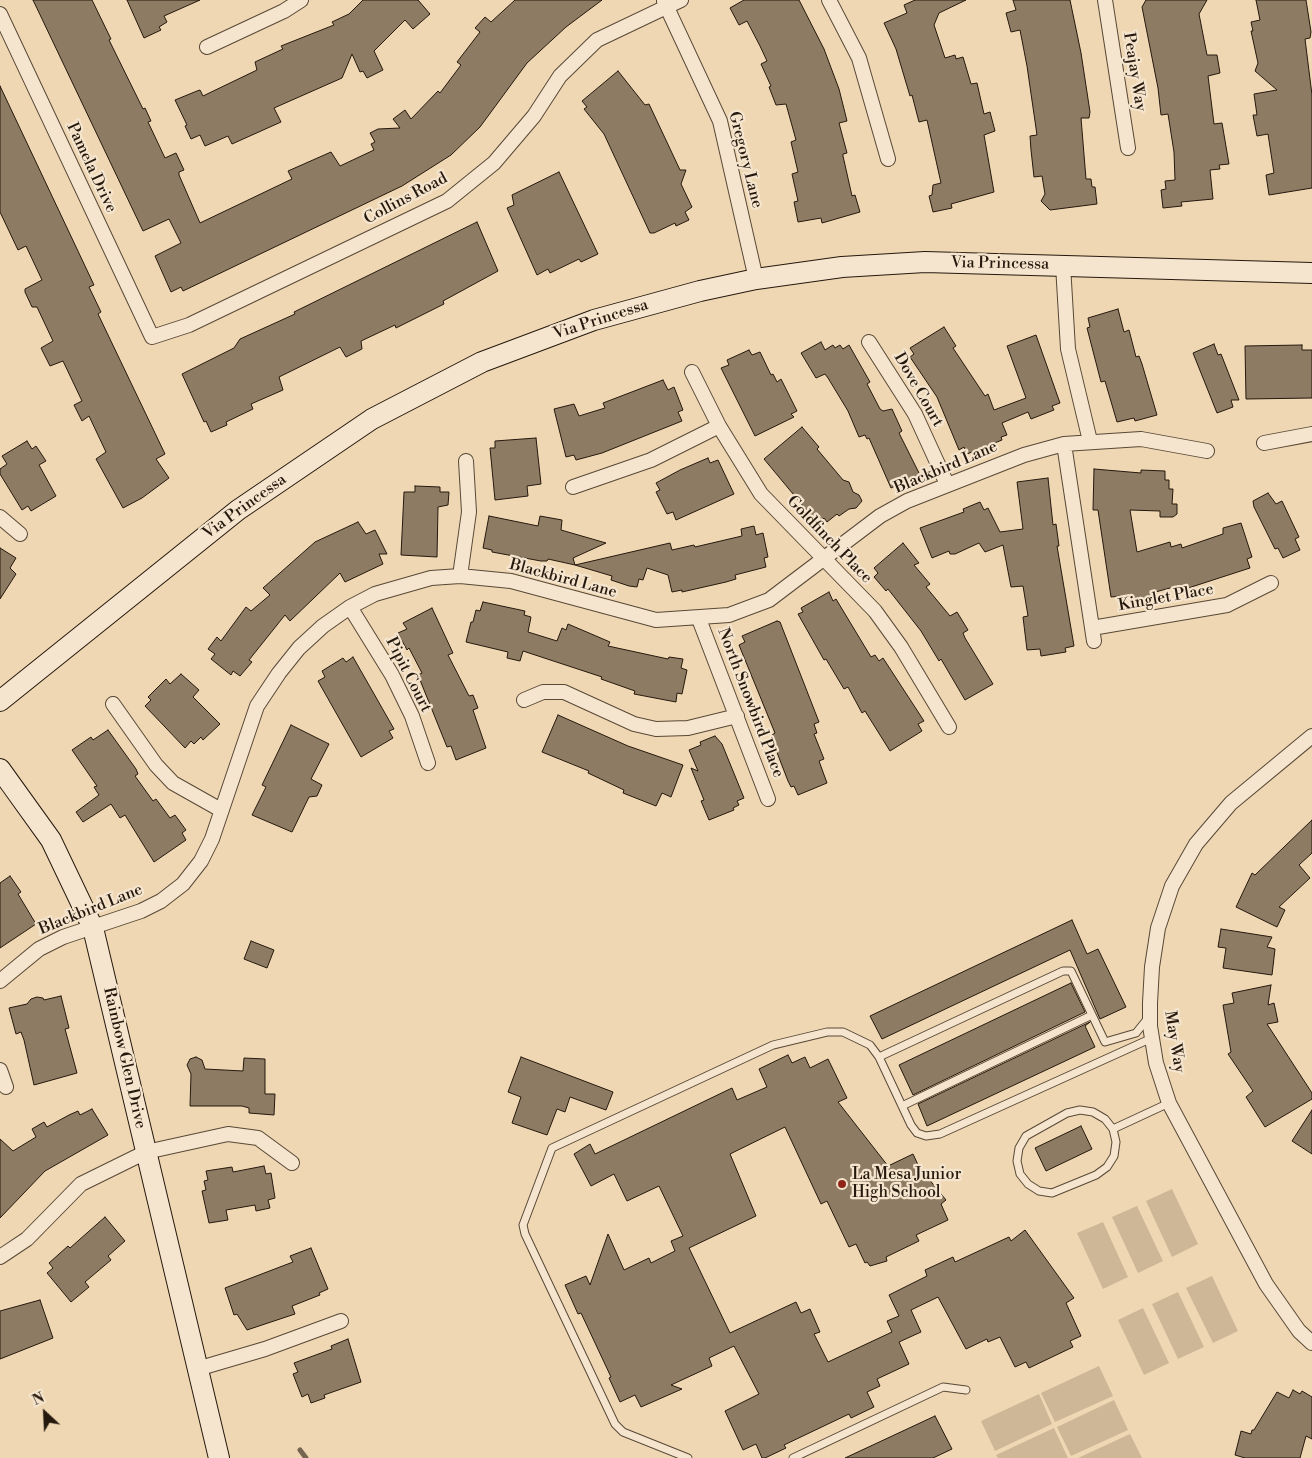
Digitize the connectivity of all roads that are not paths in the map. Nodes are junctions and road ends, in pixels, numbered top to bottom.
1 (301, 0) edge
2 (681, 0) edge
3 (829, 0) edge
4 (1105, 0) edge
5 (666, 4) edge
6 (0, 14) edge
7 (207, 47) dead end
8 (1128, 148) dead end
9 (888, 158) dead end
10 (1063, 265) junction
11 (1312, 273) edge
12 (756, 279) junction
13 (152, 337) joint
14 (869, 342) dead end
15 (692, 372) dead end
16 (719, 426) junction
17 (1312, 434) edge
18 (1090, 442) junction
19 (1264, 443) dead end
20 (1064, 444) junction
21 (1207, 451) dead end
22 (466, 461) dead end
23 (947, 484) junction
24 (573, 487) dead end
25 (0, 517) edge
26 (20, 534) dead end
27 (823, 560) junction
28 (460, 576) junction
29 (1271, 583) dead end
30 (350, 607) junction
31 (699, 619) junction
32 (524, 700) dead end
33 (0, 701) edge
34 (113, 704) dead end
35 (737, 716) junction
36 (948, 727) dead end
37 (1312, 736) edge
38 (428, 763) dead end
39 (0, 770) edge
40 (768, 799) dead end
41 (221, 810) junction
42 (93, 928) junction
43 (0, 981) edge
44 (1150, 1014) junction
45 (1092, 1015) junction
46 (1152, 1038) junction
47 (879, 1057) junction
48 (0, 1070) edge
49 (6, 1087) dead end
50 (1169, 1103) junction
51 (902, 1106) junction
52 (1113, 1129) junction
53 (146, 1152) junction
54 (292, 1163) dead end
55 (0, 1257) edge
56 (341, 1321) dead end
57 (1312, 1343) edge
58 (197, 1368) junction
59 (966, 1390) dead end
60 (219, 1458) edge
61 (688, 1458) edge
62 (793, 1458) edge

1 - 7 street
2 - 5 street, Collins Road
3 - 9 street
4 - 8 street, Peajay Way
5 - 12 street, Gregory Lane
5 - 13 street, Collins Road
6 - 13 street, Pamela Drive
10 - 11 street, Via Princessa
10 - 12 street, Via Princessa
10 - 18 street
12 - 33 street, Via Princessa
14 - 23 street, Dove Court
15 - 16 street, Goldfinch Place
16 - 24 street
16 - 27 street, Goldfinch Place
17 - 19 street
18 - 20 street, Blackbird Lane
18 - 21 street, Blackbird Lane
20 - 23 street, Blackbird Lane
20 - 29 street, Kinglet Place
22 - 28 street
23 - 27 street, Blackbird Lane
25 - 26 street
27 - 31 street, Blackbird Lane
27 - 36 street, Goldfinch Place
28 - 30 street, Blackbird Lane
28 - 31 street, Blackbird Lane
30 - 38 street, Pipit Court
30 - 41 street, Blackbird Lane
31 - 35 street, North Snowbird Place
32 - 35 street
34 - 41 street
35 - 40 street, North Snowbird Place
37 - 44 street, May Way
39 - 42 street, Rainbow Glen Drive
41 - 42 street, Blackbird Lane
42 - 43 street, Blackbird Lane
42 - 53 street, Rainbow Glen Drive
44 - 45 lane
44 - 46 street, May Way
45 - 47 lane
45 - 51 lane
46 - 50 street, May Way
46 - 51 lane
47 - 51 lane
47 - 61 lane
48 - 49 street
50 - 52 lane
50 - 57 street, May Way
52 - 52 lane
53 - 54 street
53 - 55 street
53 - 58 street, Rainbow Glen Drive
56 - 58 street
58 - 60 street, Rainbow Glen Drive
59 - 62 lane

